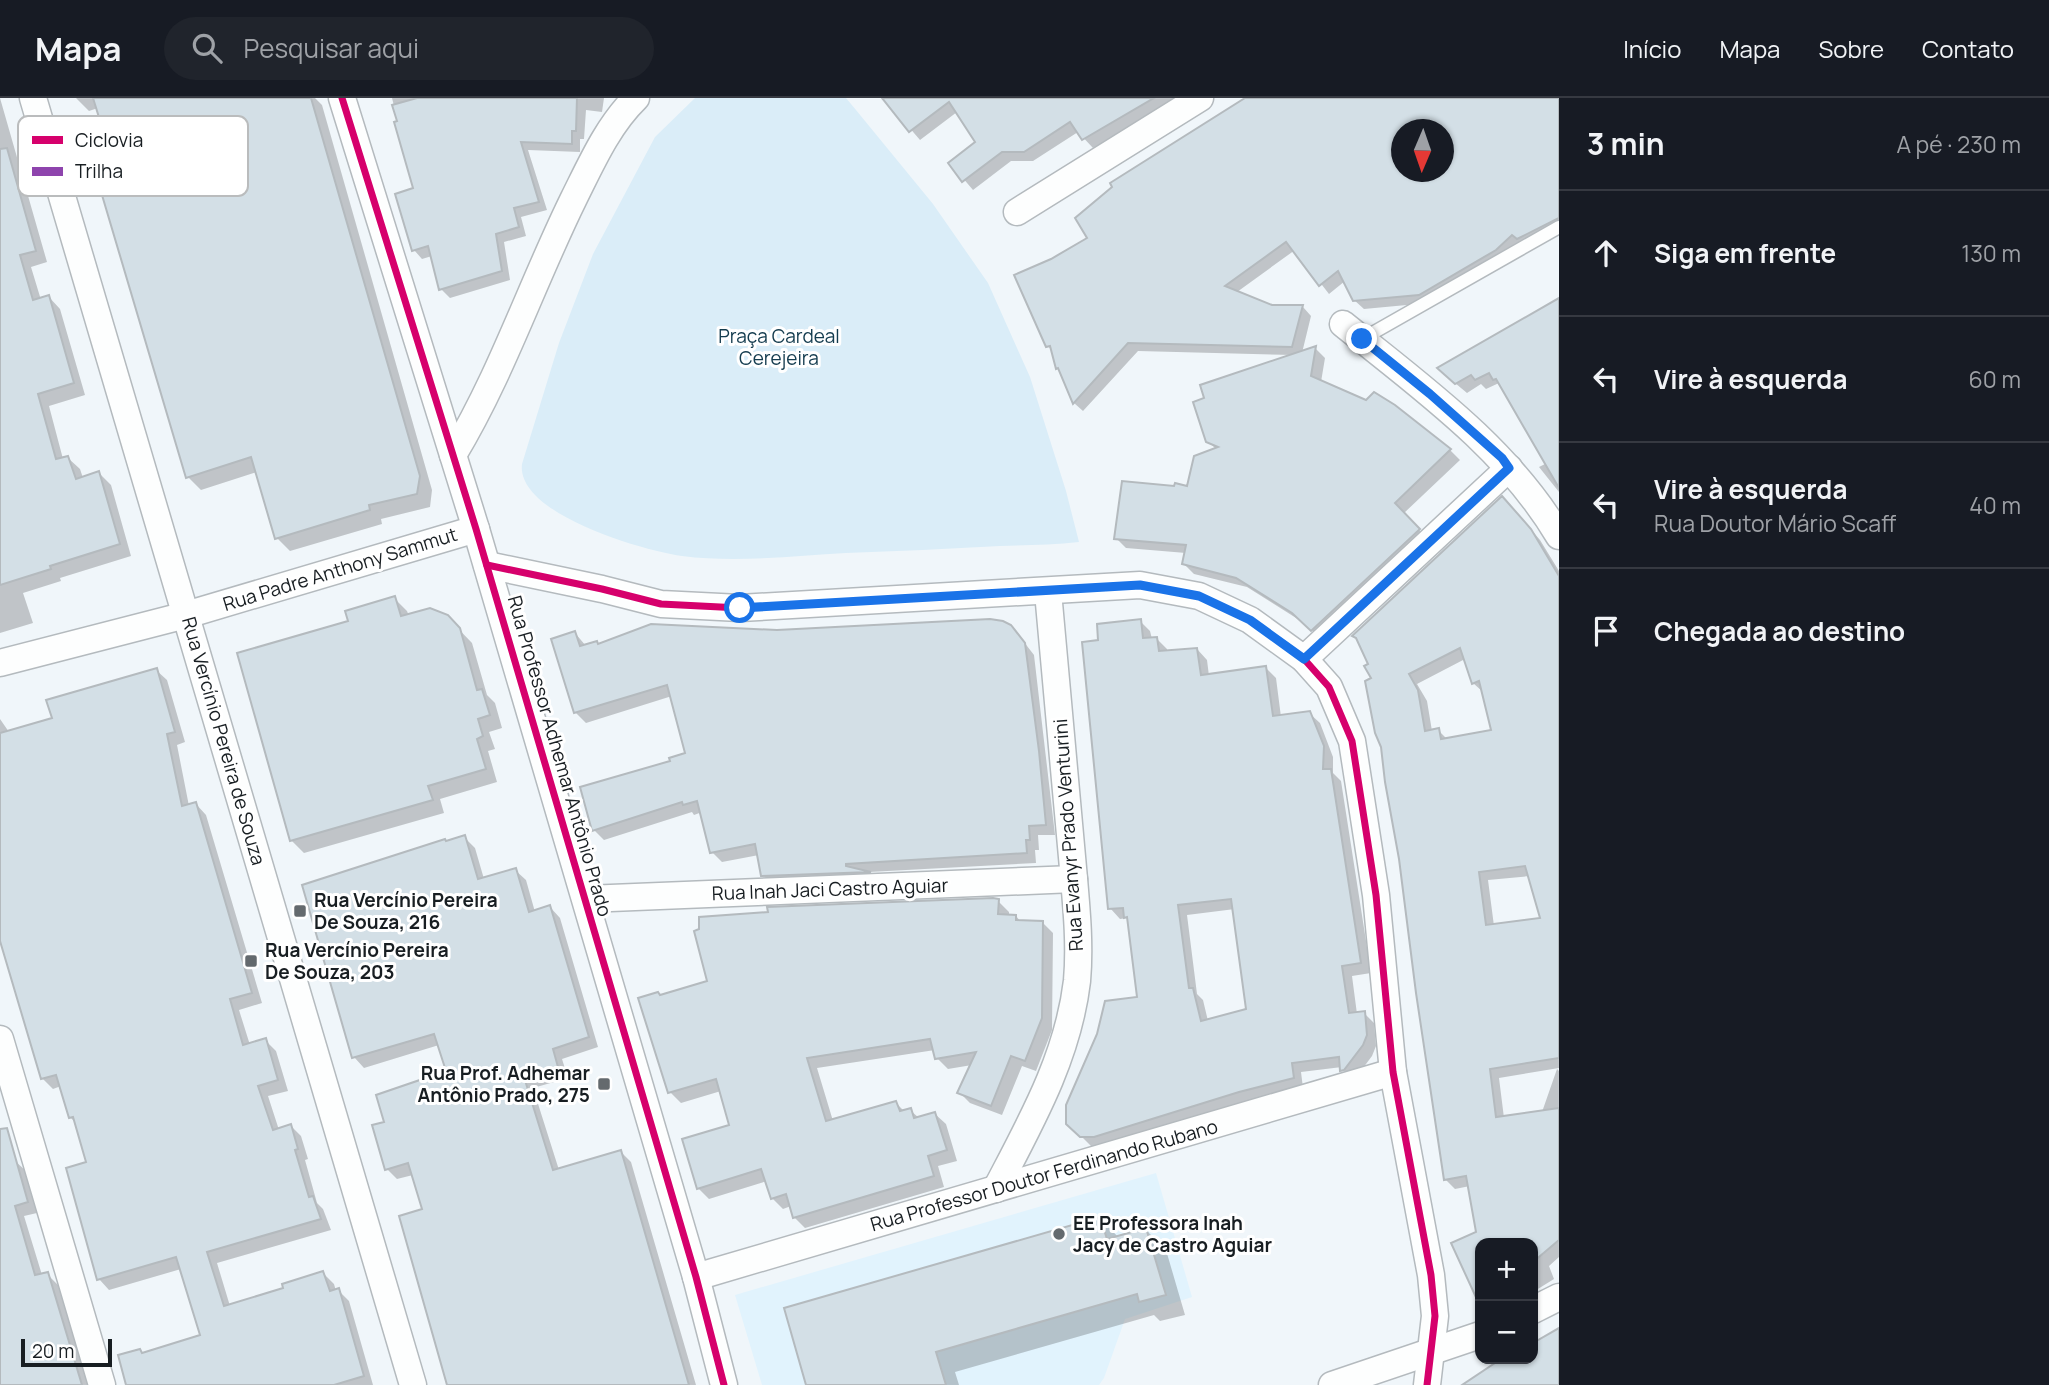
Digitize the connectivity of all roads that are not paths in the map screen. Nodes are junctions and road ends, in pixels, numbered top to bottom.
1 (33, 98) edge
2 (342, 98) edge
3 (1200, 98) edge
4 (630, 101) edge
5 (38, 116) edge
6 (62, 196) edge
7 (1017, 212) dead end
8 (1559, 227) edge
9 (1353, 332) joint
10 (453, 455) junction
11 (1509, 468) junction
12 (476, 529) junction
13 (1559, 536) edge
14 (487, 565) junction
15 (1048, 592) junction
16 (186, 615) junction
17 (1304, 659) junction
18 (0, 663) edge
19 (1074, 879) junction
20 (586, 899) junction
21 (0, 1039) edge
22 (1393, 1072) junction
23 (996, 1189) junction
24 (696, 1277) junction
25 (1559, 1297) edge
26 (1538, 1308) edge
27 (1475, 1337) edge
28 (1432, 1353) junction
29 (102, 1385) edge
30 (412, 1385) edge
31 (724, 1385) edge
32 (1332, 1385) edge
33 (1427, 1385) edge

1 - 5 street, Rua Vercínio Pereira de Souza
2 - 10 street, Rua Professor Adhemar Antônio Prado
3 - 7 street
4 - 10 street
6 - 16 street, Rua Vercínio Pereira de Souza
8 - 9 lane
9 - 11 street
10 - 12 street, Rua Professor Adhemar Antônio Prado
11 - 13 street
11 - 17 street
12 - 14 street, Rua Professor Adhemar Antônio Prado
12 - 16 street, Rua Padre Anthony Sammut
14 - 15 street
14 - 20 street, Rua Professor Adhemar Antônio Prado
15 - 17 street
15 - 19 street, Rua Evanyr Prado Venturini
16 - 18 street, Rua Padre Anthony Sammut
16 - 30 street, Rua Vercínio Pereira de Souza
17 - 22 street
19 - 20 street, Rua Inah Jaci Castro Aguiar
19 - 23 street, Rua Evanyr Prado Venturini
20 - 24 street, Rua Professor Adhemar Antônio Prado
21 - 29 street
22 - 23 street, Rua Professor Doutor Ferdinando Rubano
22 - 28 street
23 - 24 street, Rua Professor Doutor Ferdinando Rubano
24 - 31 street, Rua Professor Adhemar Antônio Prado
25 - 26 street
27 - 28 street
28 - 32 street
28 - 33 street

